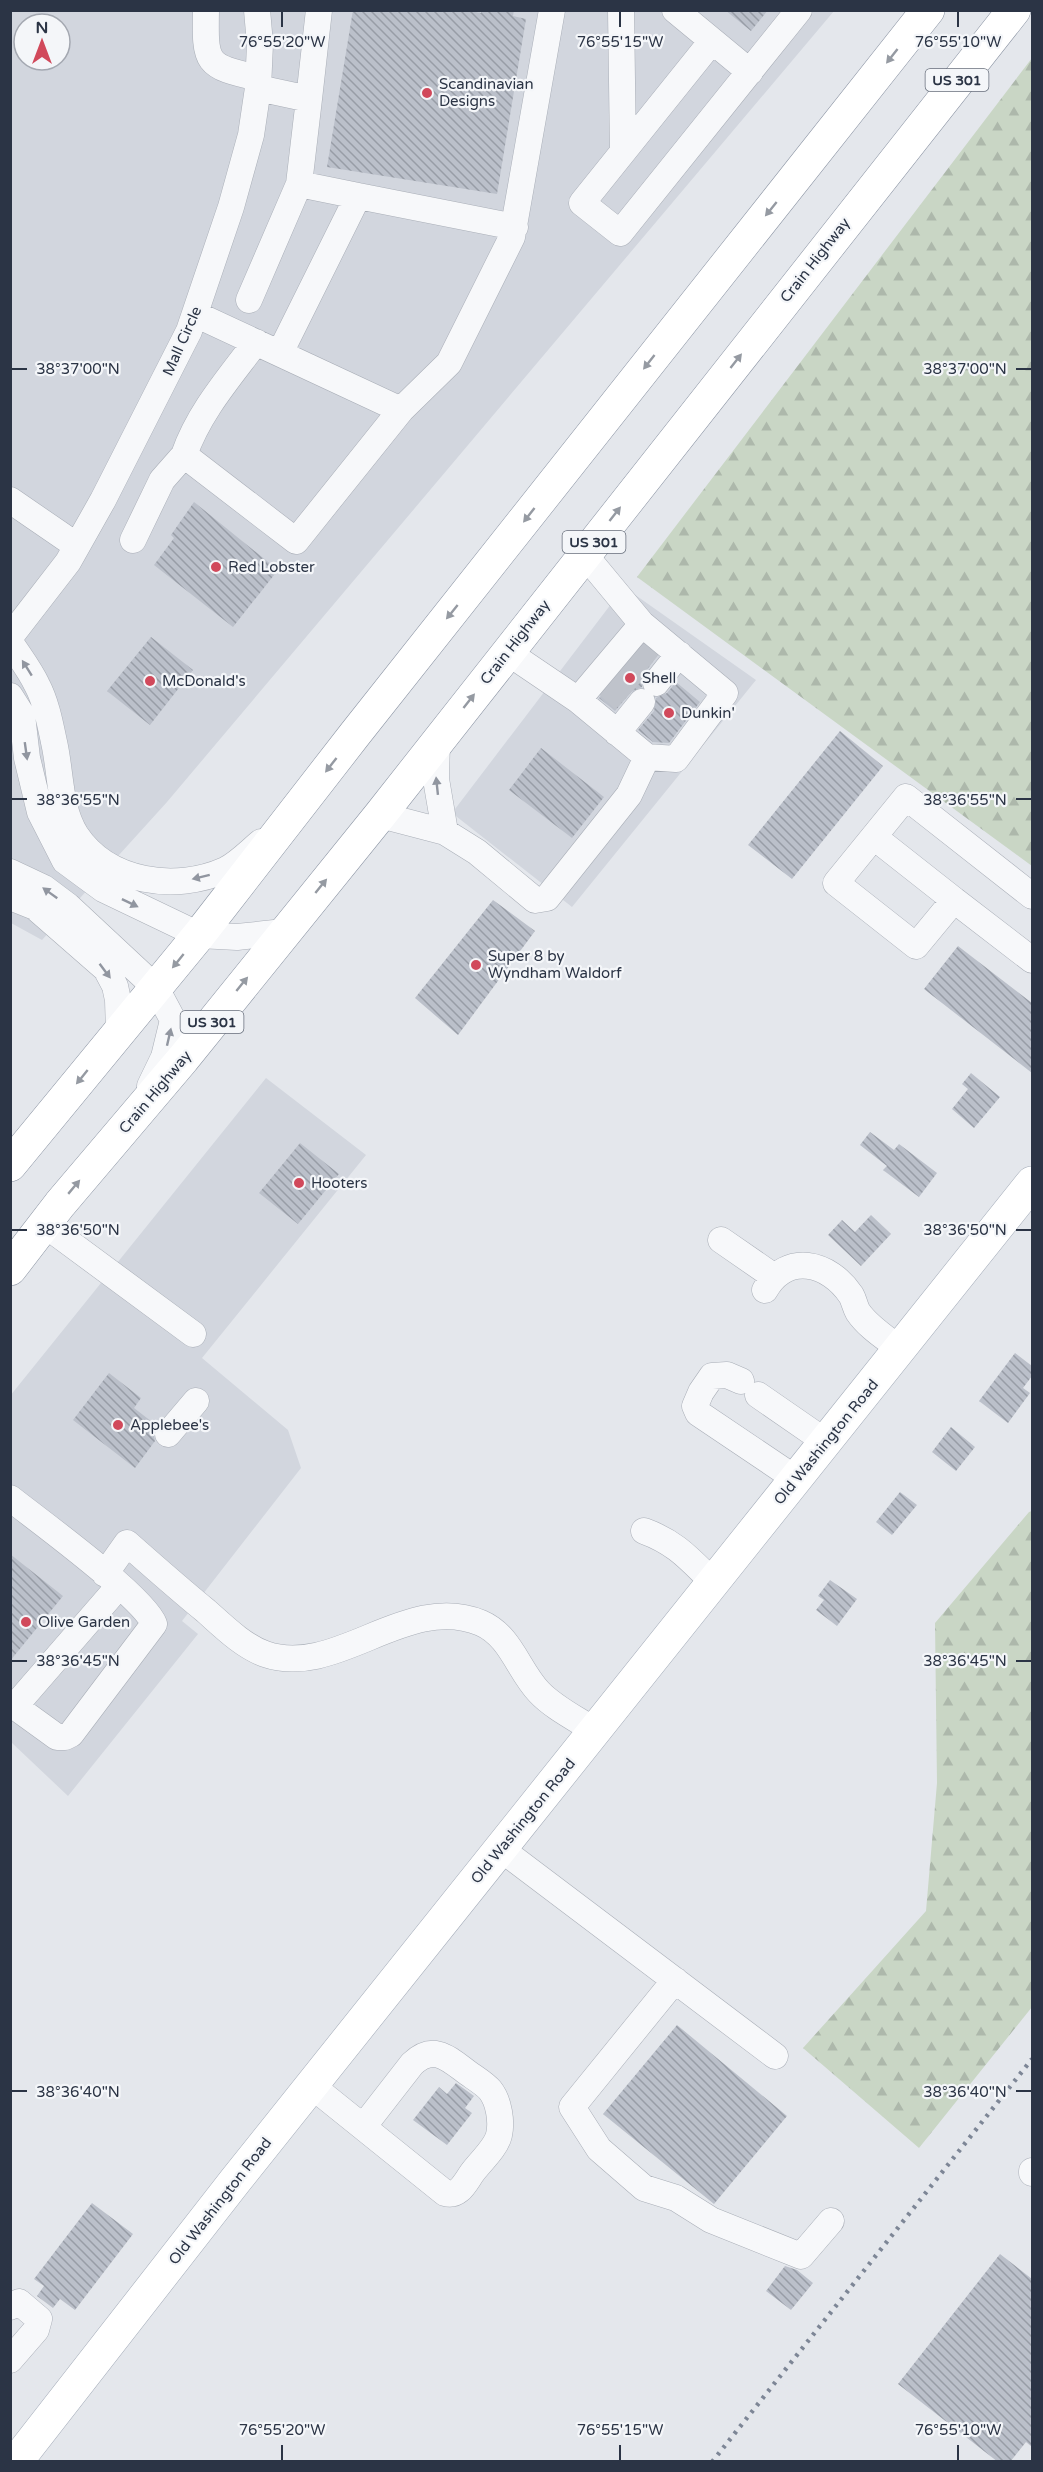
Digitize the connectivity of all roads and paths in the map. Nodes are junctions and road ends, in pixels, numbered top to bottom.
1 (206, 10) edge
2 (257, 10) edge
3 (319, 10) edge
4 (552, 10) edge
5 (621, 10) edge
6 (675, 10) edge
7 (799, 10) edge
8 (928, 10) edge
9 (1014, 10) edge
10 (712, 41) junction
11 (750, 72) junction
12 (258, 83) junction
13 (309, 99) junction
14 (623, 152) junction
15 (299, 183) junction
16 (358, 196) junction
17 (515, 227) junction
18 (249, 300) dead end
19 (195, 314) junction
20 (255, 342) junction
21 (280, 353) junction
22 (401, 410) junction
23 (184, 454) junction
24 (10, 500) edge
25 (133, 540) dead end
26 (77, 546) junction
27 (584, 554) junction
28 (10, 637) edge
29 (10, 642) edge
30 (507, 652) junction
31 (680, 655) junction
32 (627, 672) junction
33 (10, 696) edge
34 (578, 700) junction
35 (617, 733) junction
36 (437, 740) junction
37 (647, 757) junction
38 (380, 814) junction
39 (285, 824) junction
40 (445, 832) junction
41 (874, 837) junction
42 (10, 872) edge
43 (1032, 896) edge
44 (10, 897) edge
45 (954, 900) junction
46 (285, 932) junction
47 (199, 935) junction
48 (1032, 960) edge
49 (156, 988) junction
50 (119, 1032) junction
51 (139, 1111) junction
52 (10, 1165) edge
53 (1032, 1183) edge
54 (44, 1224) junction
55 (721, 1240) dead end
56 (10, 1269) edge
57 (193, 1334) dead end
58 (900, 1349) junction
59 (196, 1401) dead end
60 (168, 1434) dead end
61 (826, 1442) junction
62 (796, 1479) junction
63 (10, 1498) edge
64 (644, 1531) dead end
65 (112, 1580) junction
66 (714, 1583) junction
67 (13, 1705) edge
68 (595, 1731) junction
69 (501, 1849) junction
70 (675, 1980) junction
71 (775, 2056) dead end
72 (312, 2086) junction
73 (363, 2127) junction
74 (831, 2221) dead end
75 (10, 2307) edge
76 (10, 2360) edge
77 (16, 2462) edge

1 - 12 street
2 - 12 street, Mall Circle
3 - 13 street
4 - 17 street
5 - 14 street
6 - 10 street
7 - 11 street
8 -> 39 main road
27 -> 9 main road, Crain Highway / US 301
10 - 11 street
10 - 14 street
11 - 14 street
12 - 13 street
12 - 19 street, Mall Circle
13 - 15 street
15 - 16 street
15 - 18 street
16 - 17 street
16 - 21 street
17 - 22 street
19 - 20 street
19 - 26 street, Mall Circle
20 - 21 street
20 - 23 street
21 - 22 street
22 - 23 street
23 - 25 street
24 - 26 street
26 - 28 street, Mall Circle
27 - 30 main road, Crain Highway / US 301
27 - 32 street
39 -> 29 street
30 - 34 street
36 -> 30 main road, Crain Highway / US 301
31 - 32 street
31 - 32 street
31 - 37 street
32 - 34 street
32 - 35 street
33 -> 47 street
34 - 35 street
35 - 37 street
36 - 38 main road, Crain Highway / US 301
40 -> 36 street
37 - 40 street
38 - 40 street
46 -> 38 main road, Crain Highway / US 301
39 - 47 main road
41 - 43 street
41 - 45 street
41 - 45 street
49 -> 42 street
44 -> 50 street
45 - 48 street
46 - 47 street
51 -> 46 main road, Crain Highway / US 301
47 -> 49 main road
49 - 50 main road
51 -> 49 street
50 -> 52 main road
54 -> 51 main road, Crain Highway / US 301
53 - 58 main road, Old Washington Road
54 - 56 main road, Crain Highway / US 301
54 - 57 street
55 - 58 street
58 - 61 main road, Old Washington Road
59 - 60 street
61 - 62 main road, Old Washington Road
61 - 62 street
62 - 66 main road, Old Washington Road
63 - 65 street
64 - 66 street
65 - 67 street
65 - 67 street
65 - 68 street
66 - 68 main road, Old Washington Road
68 - 69 main road, Old Washington Road
69 - 70 street
69 - 72 main road, Old Washington Road
70 - 71 street
70 - 74 street
72 - 73 street
72 - 77 main road, Old Washington Road
73 - 73 street
75 - 76 street

